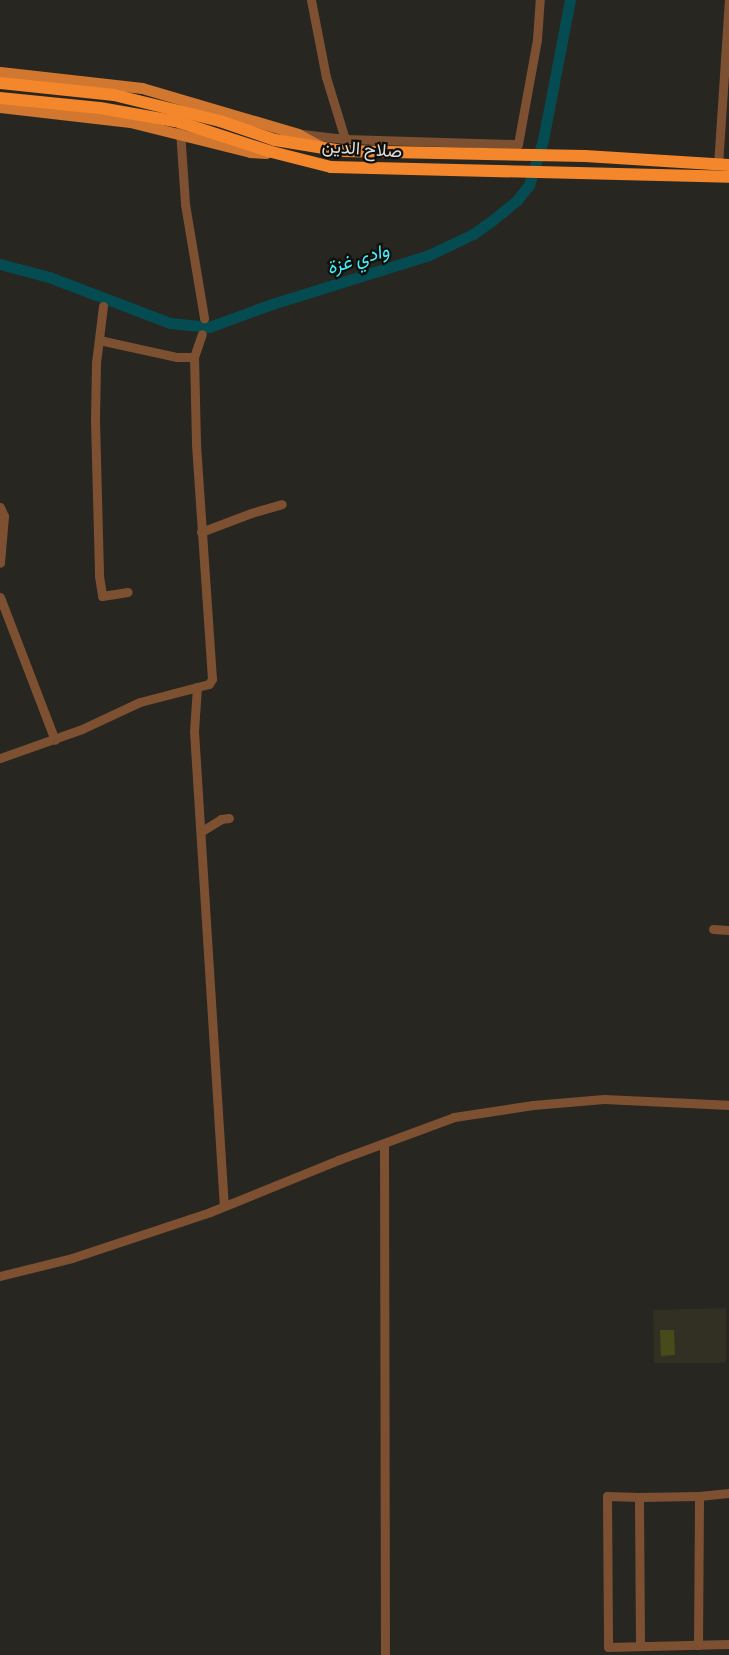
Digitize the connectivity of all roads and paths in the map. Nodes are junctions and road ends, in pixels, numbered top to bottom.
1 (310, 0) edge
2 (540, 0) edge
3 (729, 0) edge
4 (0, 72) edge
5 (0, 83) edge
6 (0, 98) edge
7 (0, 107) edge
8 (180, 128) junction
9 (298, 134) junction
10 (345, 139) junction
11 (324, 148) junction
12 (724, 165) edge
13 (729, 178) edge
14 (103, 306) dead end
15 (204, 318) dead end
16 (202, 334) dead end
17 (99, 340) junction
18 (194, 357) junction
19 (282, 504) dead end
20 (0, 507) edge
21 (201, 532) junction
22 (0, 563) edge
23 (128, 592) dead end
24 (0, 597) edge
25 (197, 687) junction
26 (55, 740) junction
27 (0, 758) edge
28 (229, 818) dead end
29 (202, 831) junction
30 (713, 929) dead end
31 (729, 930) edge
32 (729, 1105) edge
33 (384, 1145) junction
34 (224, 1206) junction
35 (0, 1276) edge
36 (729, 1493) edge
37 (699, 1496) junction
38 (639, 1497) junction
39 (729, 1644) edge
40 (698, 1645) junction
41 (640, 1646) junction
42 (386, 1655) edge

1 - 10 street
2 - 10 street
3 - 12 street
4 - 9 main road
5 - 11 highway, صلاح الدين
6 - 8 highway, صلاح الدين
7 - 8 main road
8 - 13 highway, صلاح الدين
8 - 15 street
9 - 10 street
9 - 11 main road
11 - 12 highway, صلاح الدين
14 - 17 street
16 - 18 street
17 - 18 street
17 - 23 street
18 - 21 street
19 - 21 street
20 - 22 street
21 - 25 street
24 - 26 street
25 - 26 street
25 - 29 street
26 - 27 street
28 - 29 street
29 - 34 street
30 - 31 street
32 - 33 street
33 - 34 street
33 - 42 street
34 - 35 street
36 - 37 street
37 - 38 street
37 - 40 street
38 - 41 street
38 - 41 street
39 - 40 street
40 - 41 street

